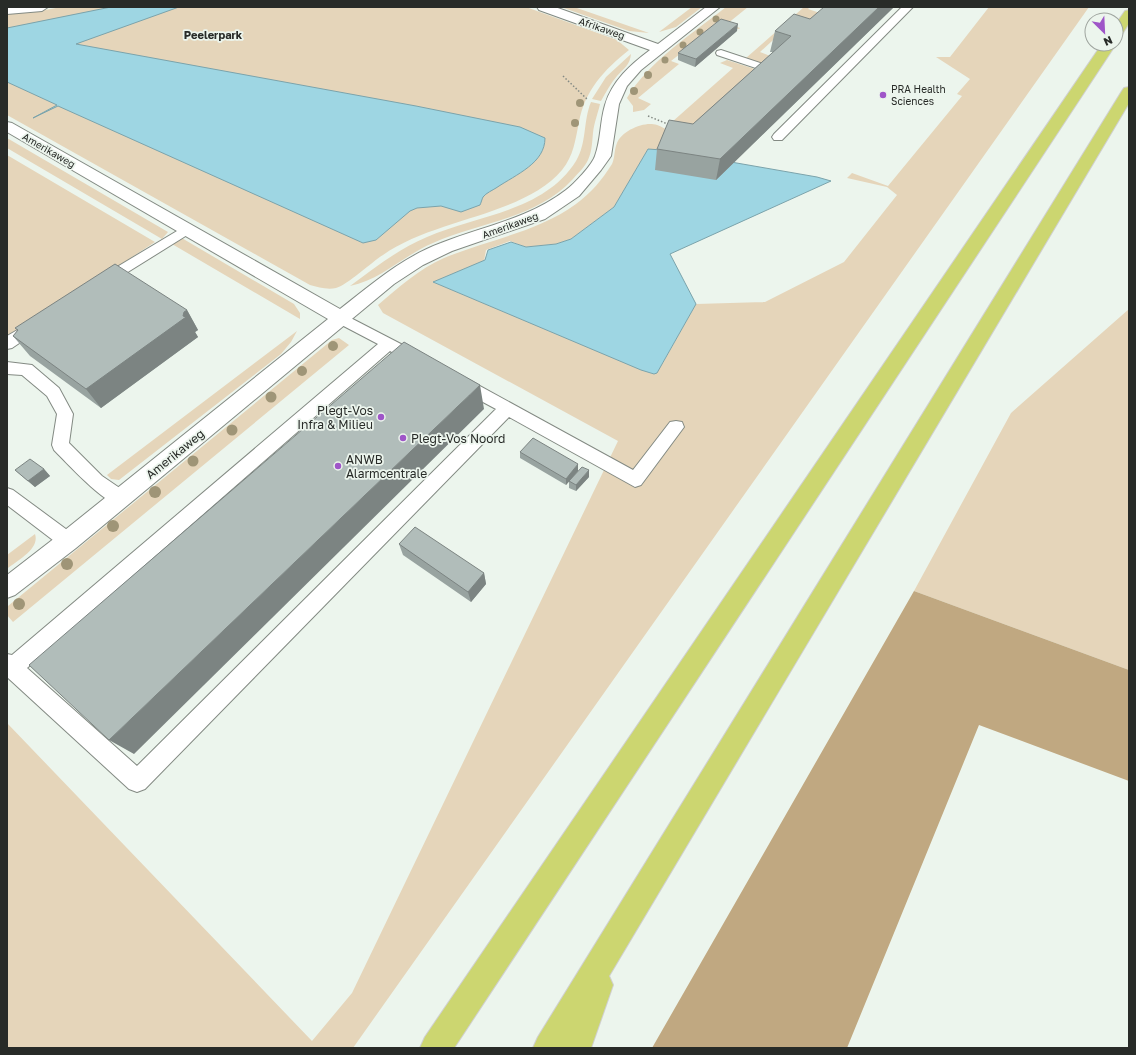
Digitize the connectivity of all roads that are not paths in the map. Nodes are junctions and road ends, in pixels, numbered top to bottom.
1 (42, 7) edge
2 (543, 7) edge
3 (714, 7) edge
4 (908, 7) edge
5 (7, 10) edge
6 (661, 49) junction
7 (1104, 52) edge
8 (721, 53) dead end
9 (768, 69) edge
10 (1129, 91) edge
11 (7, 126) edge
12 (778, 137) dead end
13 (187, 229) junction
14 (90, 290) edge
15 (341, 318) junction
16 (44, 320) edge
17 (389, 343) junction
18 (7, 344) edge
19 (7, 368) edge
20 (507, 408) junction
21 (676, 427) dead end
22 (7, 495) edge
23 (121, 498) junction
24 (68, 541) junction
25 (7, 588) edge
26 (10, 665) edge
27 (613, 942) junction
28 (436, 1048) edge
29 (549, 1048) edge
30 (575, 1048) edge

1 - 5 street
2 - 6 street, Afrikaweg
3 - 6 street, Amerikaweg
4 - 12 lane
6 - 15 street, Amerikaweg
7 - 28 highway
8 - 9 lane
10 - 27 highway
11 - 13 street, Amerikaweg
13 - 14 lane
13 - 15 street, Amerikaweg
15 - 17 lane
15 - 23 street, Amerikaweg
16 - 18 lane
17 - 20 lane
17 - 26 lane
19 - 23 lane
20 - 21 lane
20 - 26 lane
22 - 24 lane
23 - 24 street, Amerikaweg
24 - 25 street, Amerikaweg
27 - 29 highway
27 - 30 highway

